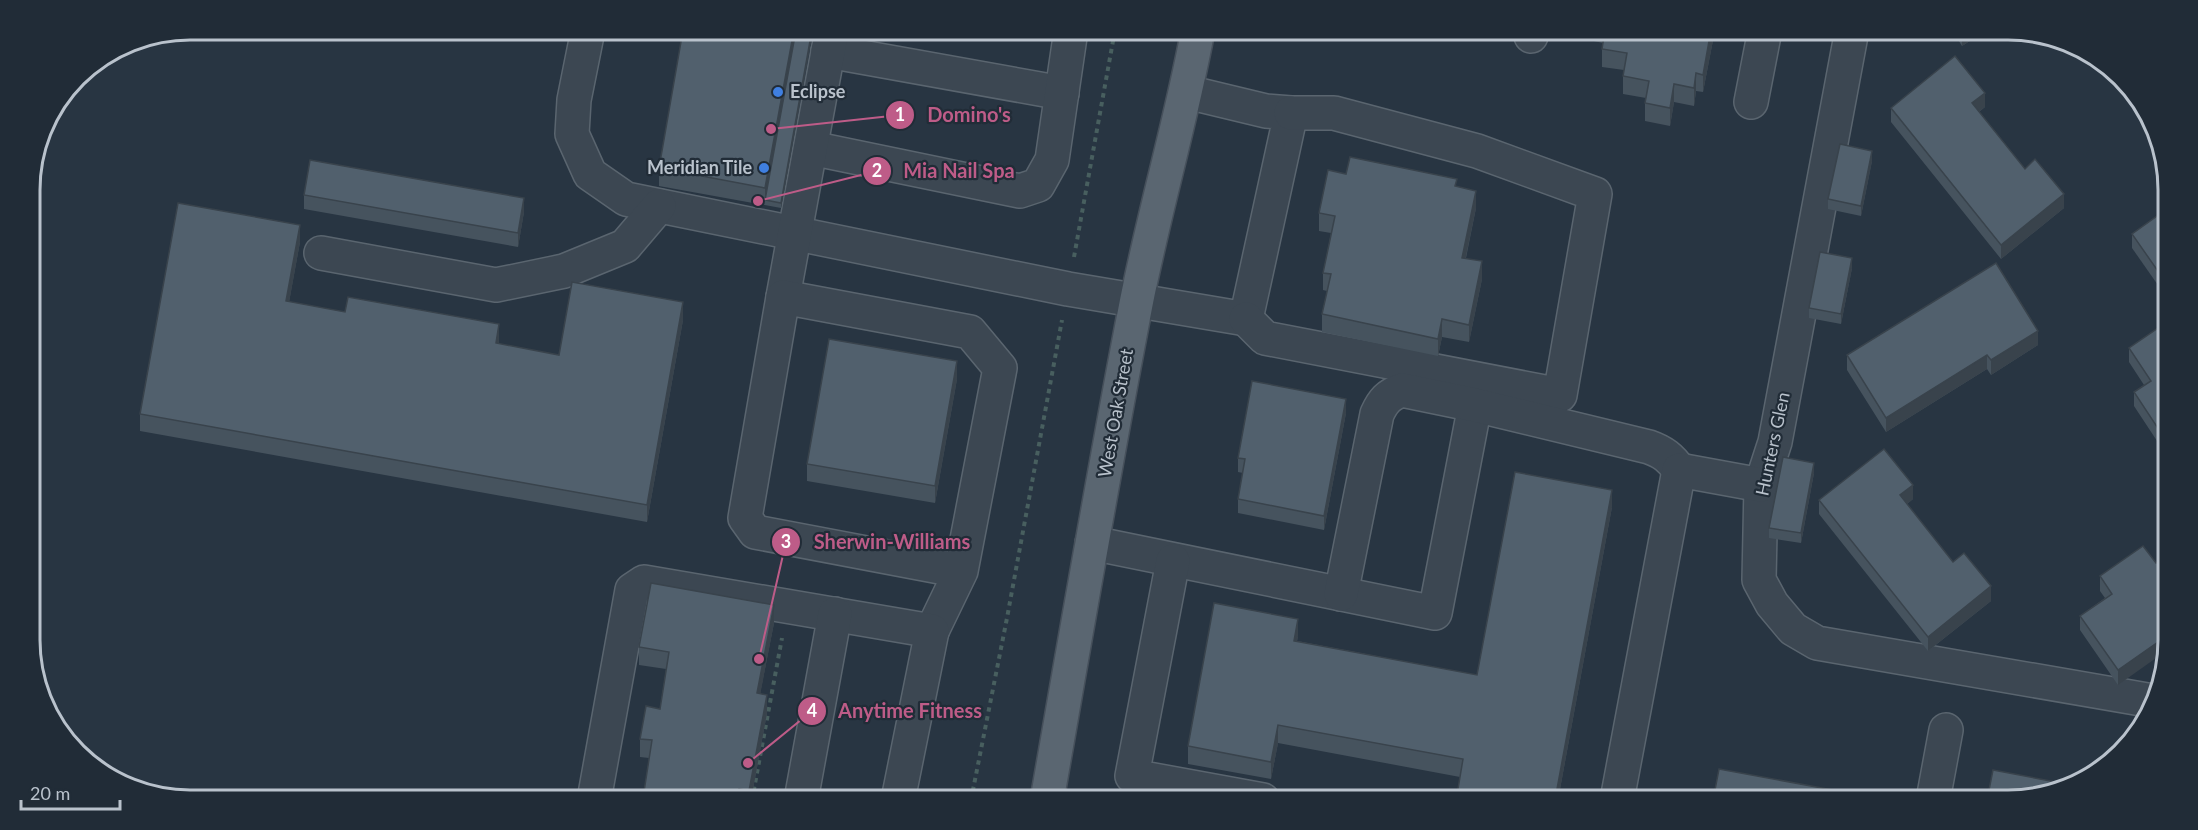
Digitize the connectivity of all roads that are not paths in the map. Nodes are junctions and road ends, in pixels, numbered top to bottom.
1 (586, 40) edge
2 (830, 40) edge
3 (1070, 40) edge
4 (1196, 40) edge
5 (1763, 40) edge
6 (1850, 40) edge
7 (1187, 92) junction
8 (1062, 93) junction
9 (1750, 102) dead end
10 (1291, 113) junction
11 (811, 148) junction
12 (659, 206) junction
13 (795, 234) junction
14 (321, 253) dead end
15 (783, 297) junction
16 (1136, 302) junction
17 (1246, 319) junction
18 (1475, 405) junction
19 (1679, 470) junction
20 (1761, 485) junction
21 (1092, 543) junction
22 (1173, 561) junction
23 (962, 571) junction
24 (1341, 594) junction
25 (836, 614) junction
26 (932, 631) junction
27 (2145, 699) edge
28 (1946, 730) dead end
29 (1205, 789) edge
30 (1619, 789) edge
31 (1935, 789) edge
32 (596, 790) edge
33 (803, 790) edge
34 (900, 790) edge
35 (1049, 790) edge

1 - 12 street
2 - 8 street
2 - 11 street
3 - 8 street
4 - 7 main road, West Oak Street
5 - 9 street
6 - 20 street, Hunters Glen
7 - 10 street
7 - 16 main road, West Oak Street
8 - 11 street
10 - 17 street
10 - 17 street
11 - 13 street
12 - 13 street
12 - 14 street
13 - 15 street
13 - 16 street
15 - 23 street
15 - 23 street
16 - 17 street
16 - 21 main road, West Oak Street
18 - 19 street
18 - 24 street
18 - 24 street
19 - 20 street
19 - 30 street
20 - 27 street, Hunters Glen
21 - 22 street
21 - 35 main road, West Oak Street
22 - 24 street
22 - 29 street
23 - 26 street
25 - 26 street
25 - 32 street
25 - 33 street
26 - 34 street
28 - 31 street

